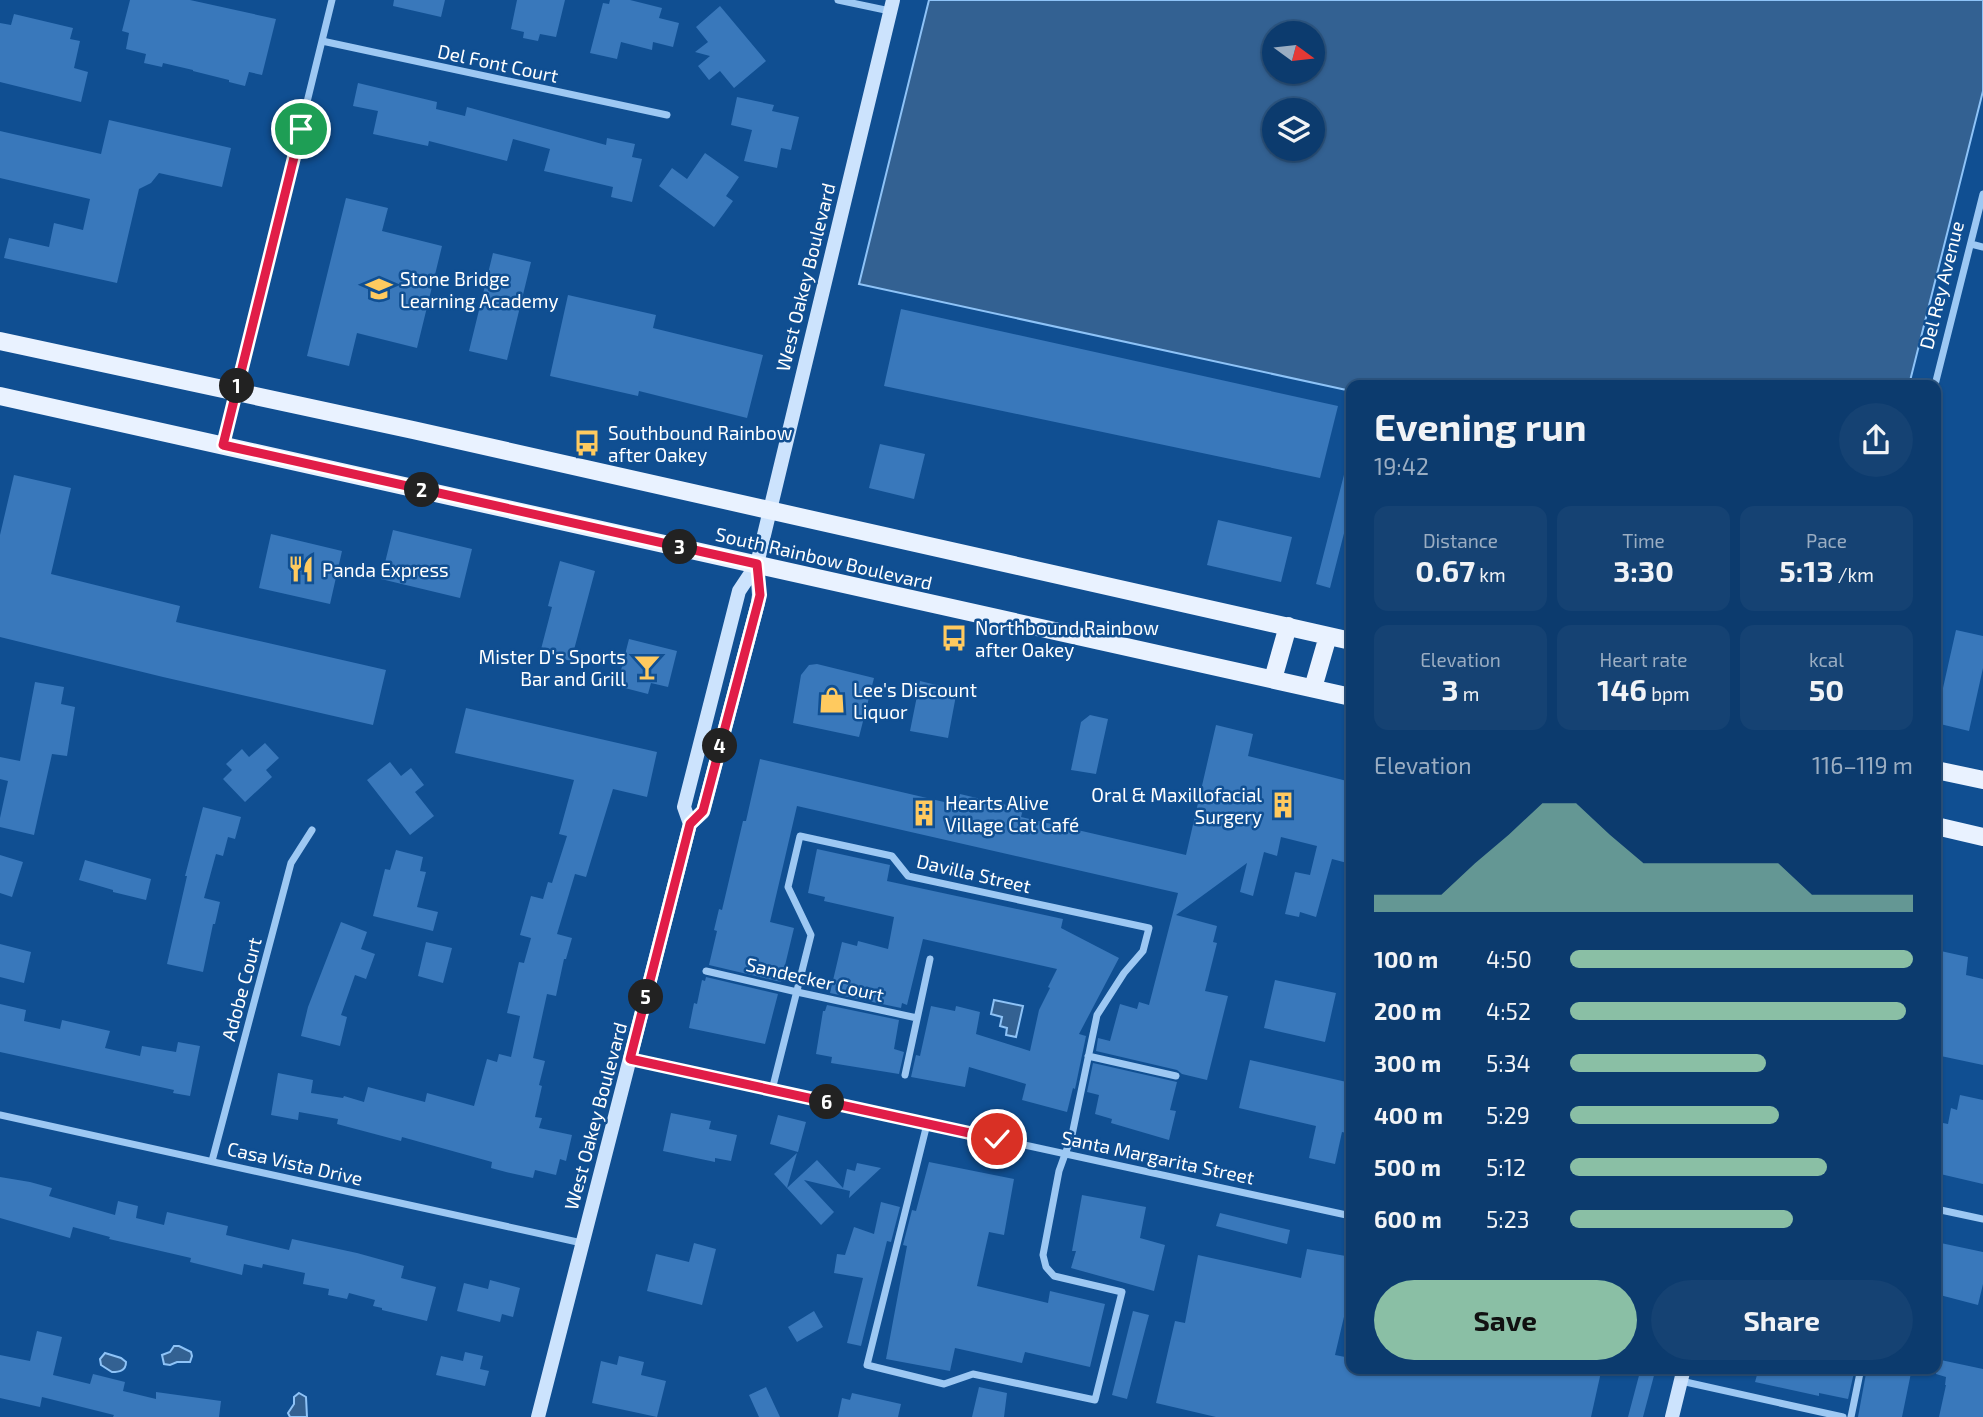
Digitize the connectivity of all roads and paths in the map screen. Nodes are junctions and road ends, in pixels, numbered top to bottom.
1 (332, 0) edge
2 (838, 0) edge
3 (891, 6) edge
4 (322, 41) junction
5 (667, 115) dead end
6 (1983, 194) edge
7 (1971, 244) junction
8 (1983, 247) edge
9 (0, 341) edge
10 (1936, 380) edge
11 (235, 393) junction
12 (0, 396) edge
13 (223, 445) junction
14 (770, 510) junction
15 (757, 564) junction
16 (1288, 626) junction
17 (1328, 636) junction
18 (1346, 640) edge
19 (1273, 679) junction
20 (1313, 688) junction
21 (1346, 696) edge
22 (1941, 771) edge
23 (1983, 780) edge
24 (690, 824) junction
25 (1941, 827) edge
26 (312, 830) dead end
27 (1983, 837) edge
28 (930, 959) dead end
29 (706, 971) dead end
30 (797, 992) junction
31 (917, 1018) junction
32 (1088, 1056) junction
33 (630, 1059) junction
34 (905, 1075) dead end
35 (1176, 1076) dead end
36 (772, 1090) junction
37 (0, 1115) edge
38 (927, 1124) junction
39 (1066, 1153) junction
40 (212, 1161) junction
41 (1941, 1210) edge
42 (1346, 1215) edge
43 (1983, 1219) edge
44 (582, 1243) junction
45 (1860, 1374) edge
46 (1683, 1375) edge
47 (538, 1417) edge
48 (1672, 1417) edge
49 (1843, 1417) edge
50 (1851, 1417) edge

1 - 4 street
2 - 3 street
3 - 14 main road, West Oakey Boulevard
4 - 5 street, Del Font Court
4 - 11 street
6 - 7 street, Del Rey Avenue
7 - 8 street
7 - 10 street, Del Rey Avenue
9 - 11 main road, South Rainbow Boulevard
11 - 13 street
11 - 14 main road, South Rainbow Boulevard
12 - 13 main road, South Rainbow Boulevard
13 - 15 main road, South Rainbow Boulevard
14 - 15 main road, West Oakey Boulevard
14 - 16 main road, South Rainbow Boulevard
15 - 19 main road, South Rainbow Boulevard
15 - 24 main road, West Oakey Boulevard
15 - 24 main road, West Oakey Boulevard
16 - 17 main road, South Rainbow Boulevard
16 - 19 main road
17 - 18 main road, South Rainbow Boulevard
17 - 20 main road
19 - 20 main road, South Rainbow Boulevard
20 - 21 main road, South Rainbow Boulevard
22 - 23 main road
24 - 33 main road, West Oakey Boulevard
25 - 27 main road
26 - 40 street, Adobe Court
28 - 31 street
29 - 30 street, Sandecker Court
30 - 31 street, Sandecker Court
30 - 32 street, Davilla Street
30 - 36 street
31 - 34 street
32 - 35 street
32 - 39 street
33 - 36 street, Santa Margarita Street
33 - 44 main road, West Oakey Boulevard
36 - 38 street, Santa Margarita Street
37 - 40 street, Casa Vista Drive
38 - 39 street, Santa Margarita Street
38 - 39 street
39 - 42 street, Santa Margarita Street
40 - 44 street, Casa Vista Drive
41 - 43 street
44 - 47 main road, West Oakey Boulevard
45 - 50 street
46 - 48 main road
46 - 49 street

